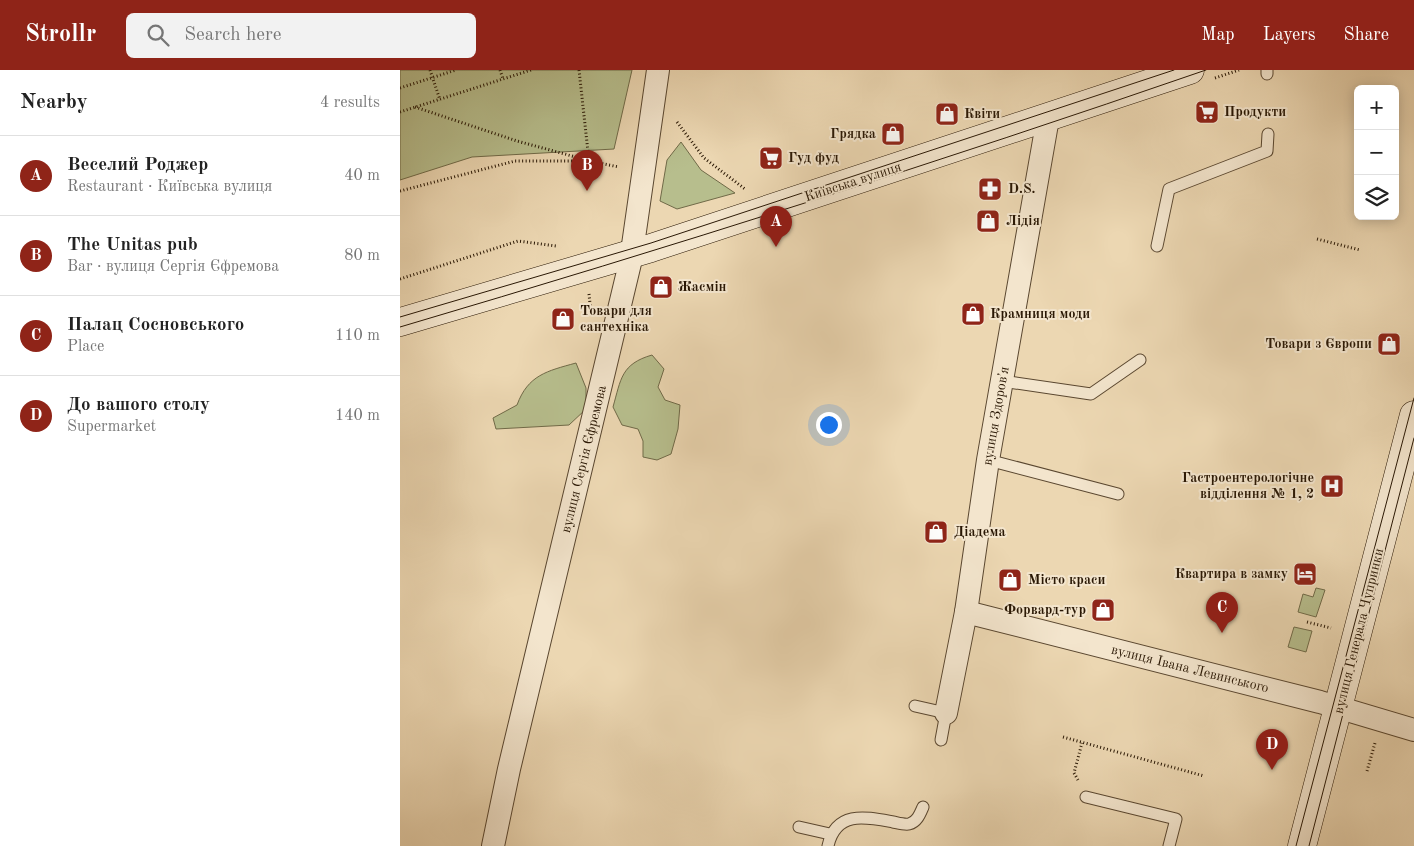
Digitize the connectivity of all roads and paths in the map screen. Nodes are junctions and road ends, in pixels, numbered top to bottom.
1 (430, 70) edge
2 (456, 70) edge
3 (500, 70) edge
4 (531, 70) edge
5 (579, 70) edge
6 (658, 70) edge
7 (1190, 70) edge
8 (432, 78) junction
9 (503, 79) junction
10 (400, 88) edge
11 (440, 100) junction
12 (415, 107) junction
13 (400, 112) edge
14 (1048, 118) junction
15 (676, 120) dead end
16 (1268, 134) dead end
17 (589, 160) junction
18 (645, 172) junction
19 (400, 191) edge
20 (752, 194) dead end
21 (1317, 239) dead end
22 (1157, 246) dead end
23 (564, 247) dead end
24 (1360, 250) dead end
25 (632, 254) junction
26 (400, 279) edge
27 (400, 322) edge
28 (1140, 360) dead end
29 (1002, 381) junction
30 (1414, 416) edge
31 (988, 460) junction
32 (1118, 494) dead end
33 (966, 612) junction
34 (1307, 622) dead end
35 (1333, 628) dead end
36 (915, 706) dead end
37 (1339, 708) junction
38 (946, 713) junction
39 (1414, 730) edge
40 (1063, 737) dead end
41 (941, 740) dead end
42 (1376, 740) dead end
43 (1082, 742) junction
44 (1367, 771) dead end
45 (1074, 772) dead end
46 (1204, 776) dead end
47 (1086, 797) dead end
48 (923, 807) dead end
49 (799, 827) dead end
50 (830, 834) junction
51 (494, 846) edge
52 (828, 846) edge
53 (1170, 846) edge
54 (1302, 846) edge

1 - 8 path
2 - 8 path
3 - 9 path
4 - 9 path
5 - 17 path
6 - 18 street, вулиця Сергія Єфремова
7 - 14 main road, Київська вулиця
8 - 10 path
8 - 11 path
9 - 11 path
11 - 12 path
12 - 13 path
12 - 17 path
14 - 25 main road, Київська вулиця
14 - 29 street, вулиця Здоровʼя
15 - 20 path
16 - 22 lane
17 - 18 path
17 - 19 path
18 - 25 street, вулиця Сергія Єфремова
21 - 24 path
23 - 26 path
25 - 27 main road, Київська вулиця
25 - 51 street, вулиця Сергія Єфремова
28 - 29 lane
29 - 31 street, вулиця Здоровʼя
30 - 37 main road, вулиця Генерала Чупринки
31 - 32 lane
31 - 33 street, вулиця Здоровʼя
33 - 37 street, вулиця Івана Левинського
33 - 38 street, вулиця Здоровʼя
34 - 35 path
36 - 38 lane
37 - 39 street, вулиця Івана Левинського
37 - 54 main road, вулиця Генерала Чупринки
38 - 41 lane
40 - 43 path
42 - 44 path
43 - 45 path
43 - 46 path
47 - 53 lane
48 - 50 lane
49 - 50 lane
50 - 52 lane

